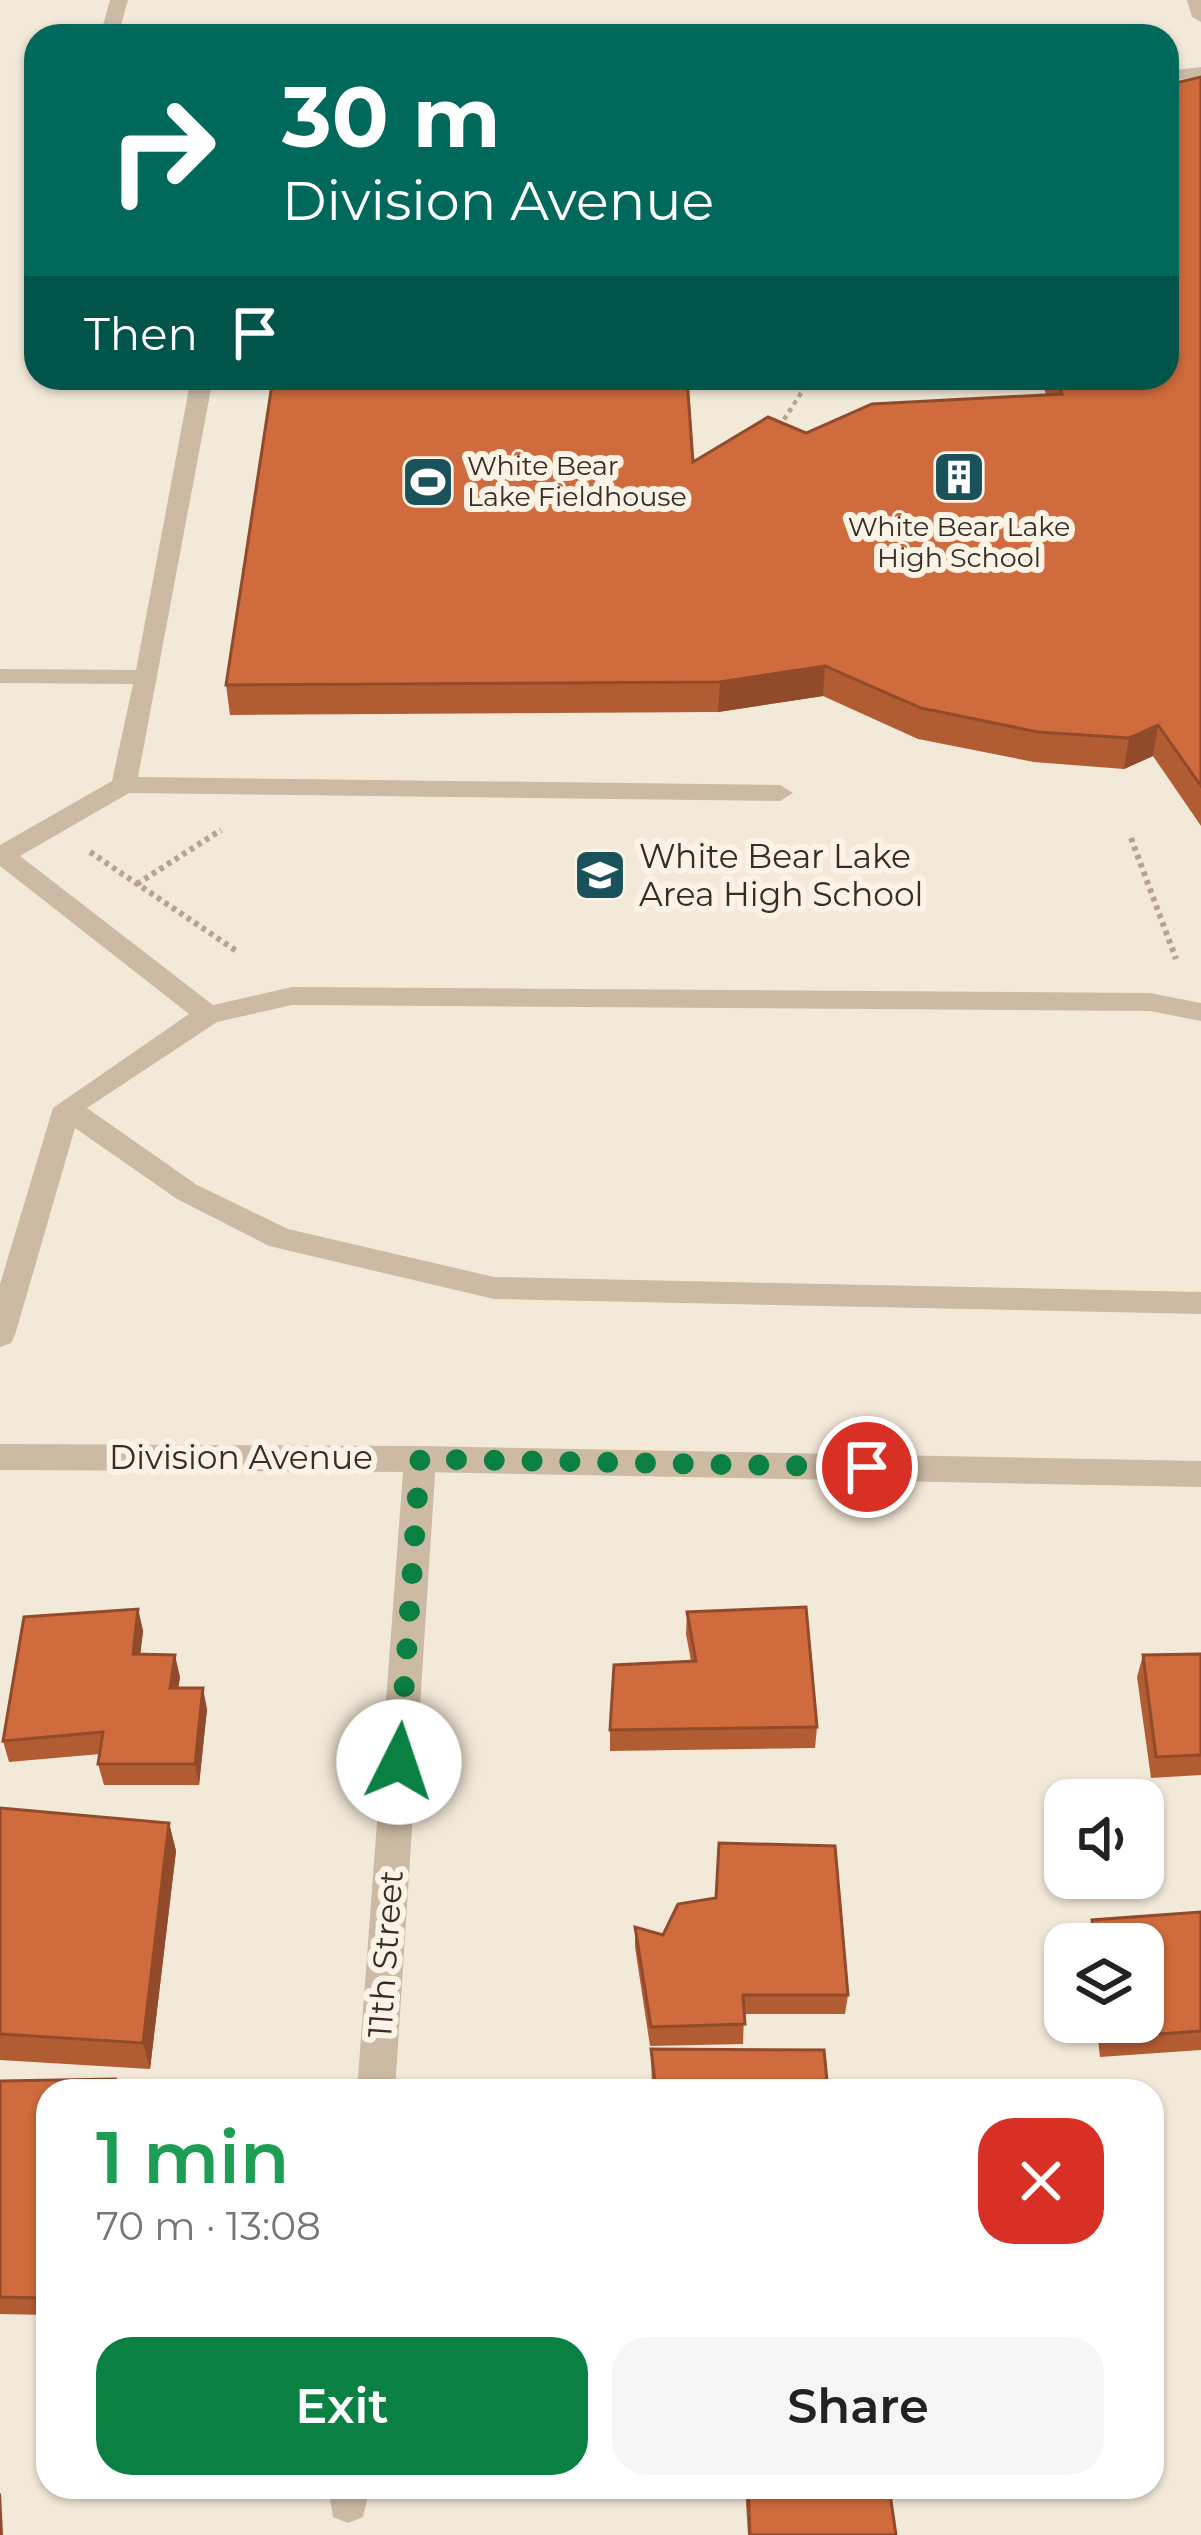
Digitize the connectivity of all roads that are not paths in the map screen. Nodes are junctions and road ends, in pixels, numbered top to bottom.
1 (1196, 0) edge
2 (1201, 16) edge
3 (200, 390) edge
4 (0, 676) edge
5 (147, 677) junction
6 (124, 785) junction
7 (780, 793) dead end
8 (1, 854) edge
9 (1201, 1012) edge
10 (208, 1016) junction
11 (67, 1108) junction
12 (1201, 1304) edge
13 (0, 1335) edge
14 (0, 1457) edge
15 (420, 1459) junction
16 (1201, 1474) edge
17 (377, 2079) edge

1 - 2 street
3 - 5 street
4 - 5 street
5 - 6 street
6 - 7 street
6 - 8 street
8 - 10 street
9 - 10 street
10 - 11 street
11 - 12 street
11 - 13 street
14 - 15 street, Division Avenue
15 - 16 street, Division Avenue
15 - 17 street, 11th Street

